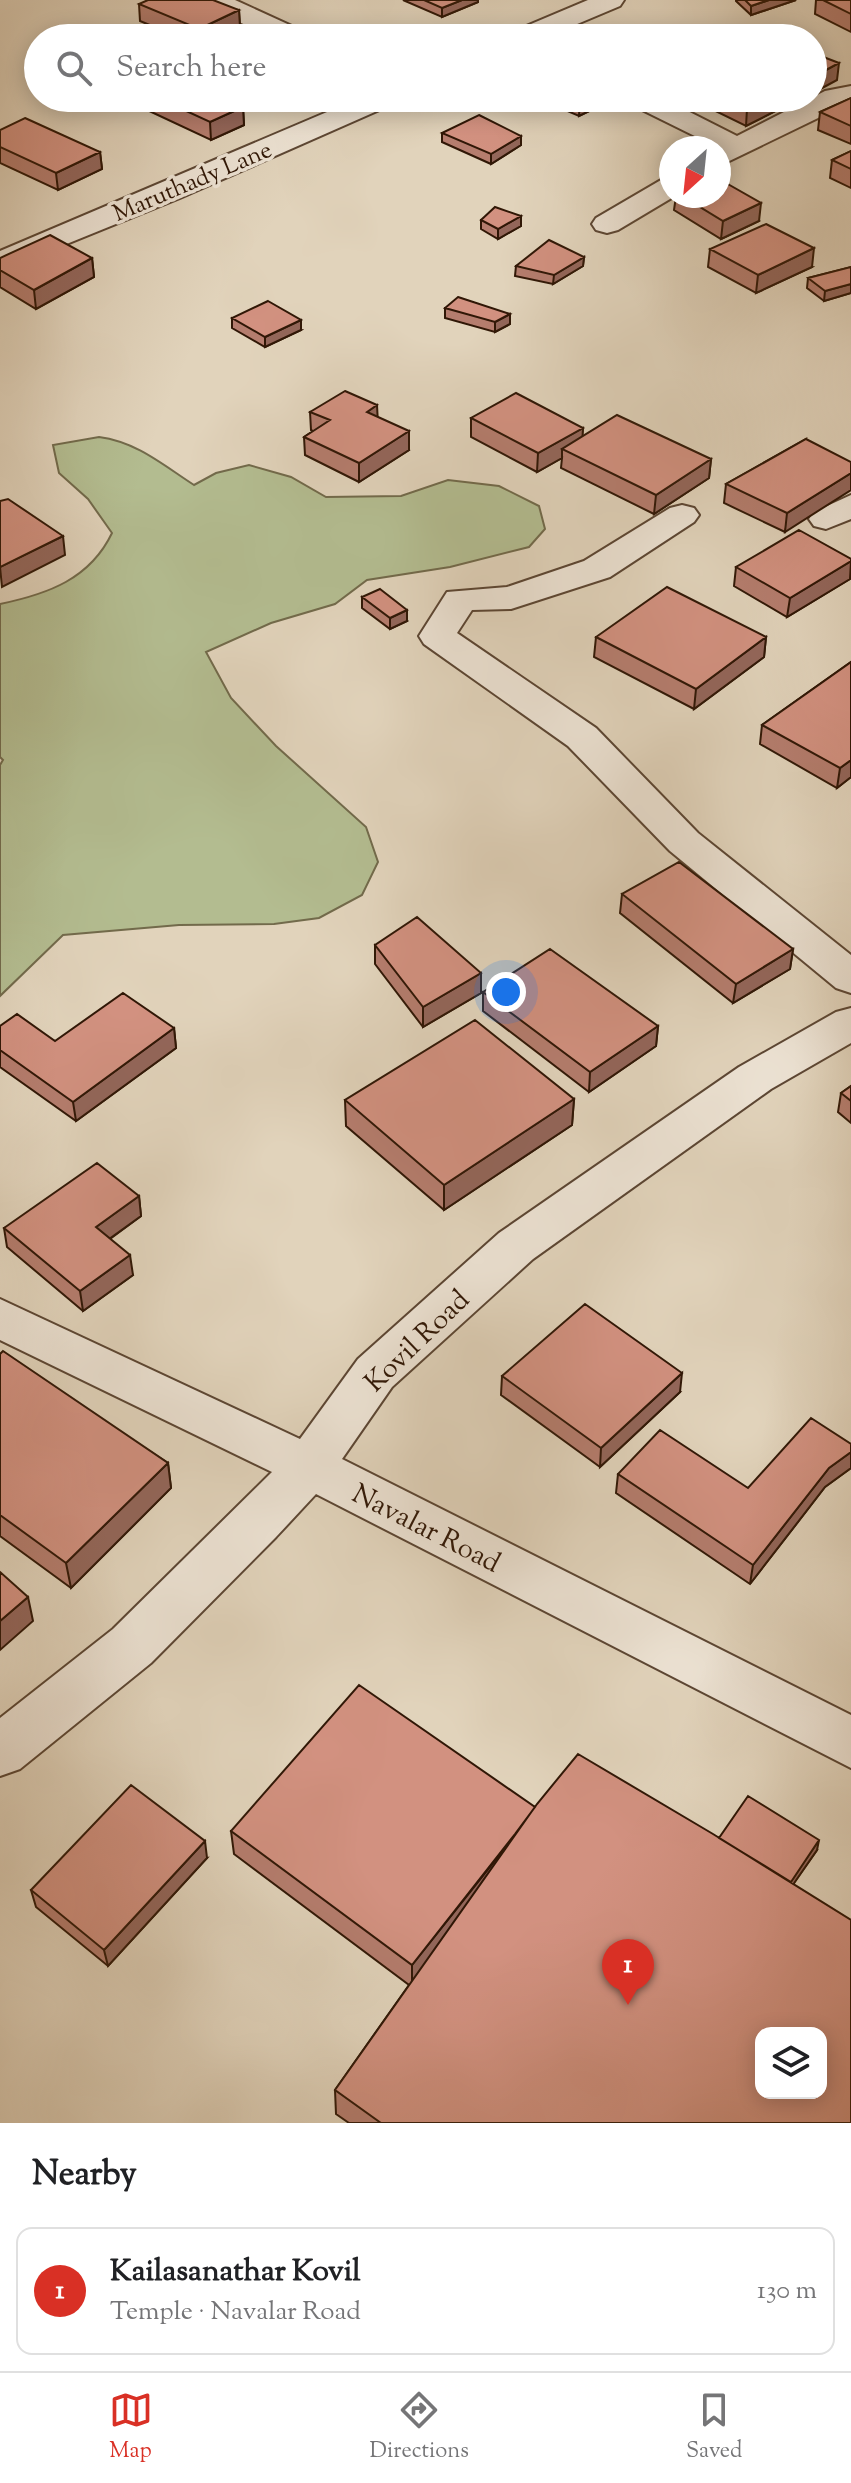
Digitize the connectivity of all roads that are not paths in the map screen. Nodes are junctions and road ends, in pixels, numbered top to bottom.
1 (213, 0) edge
2 (601, 1) edge
3 (265, 24) edge
4 (551, 24) edge
5 (851, 94) edge
6 (827, 101) edge
7 (351, 112) edge
8 (670, 112) edge
9 (806, 112) edge
10 (718, 136) edge
11 (731, 150) edge
12 (659, 193) edge
13 (607, 224) dead end
14 (0, 262) edge
15 (682, 515) dead end
16 (850, 1013) edge
17 (0, 1318) edge
18 (309, 1466) junction
19 (851, 1743) edge
20 (0, 1751) edge

1 - 3 street
2 - 4 street
5 - 6 street
7 - 14 street, Maruthady Lane
8 - 10 street
9 - 11 street
12 - 13 street
15 - 16 street
16 - 18 street, Kovil Road
17 - 18 street, Navalar Road
18 - 19 street, Navalar Road
18 - 20 street, Kovil Road

